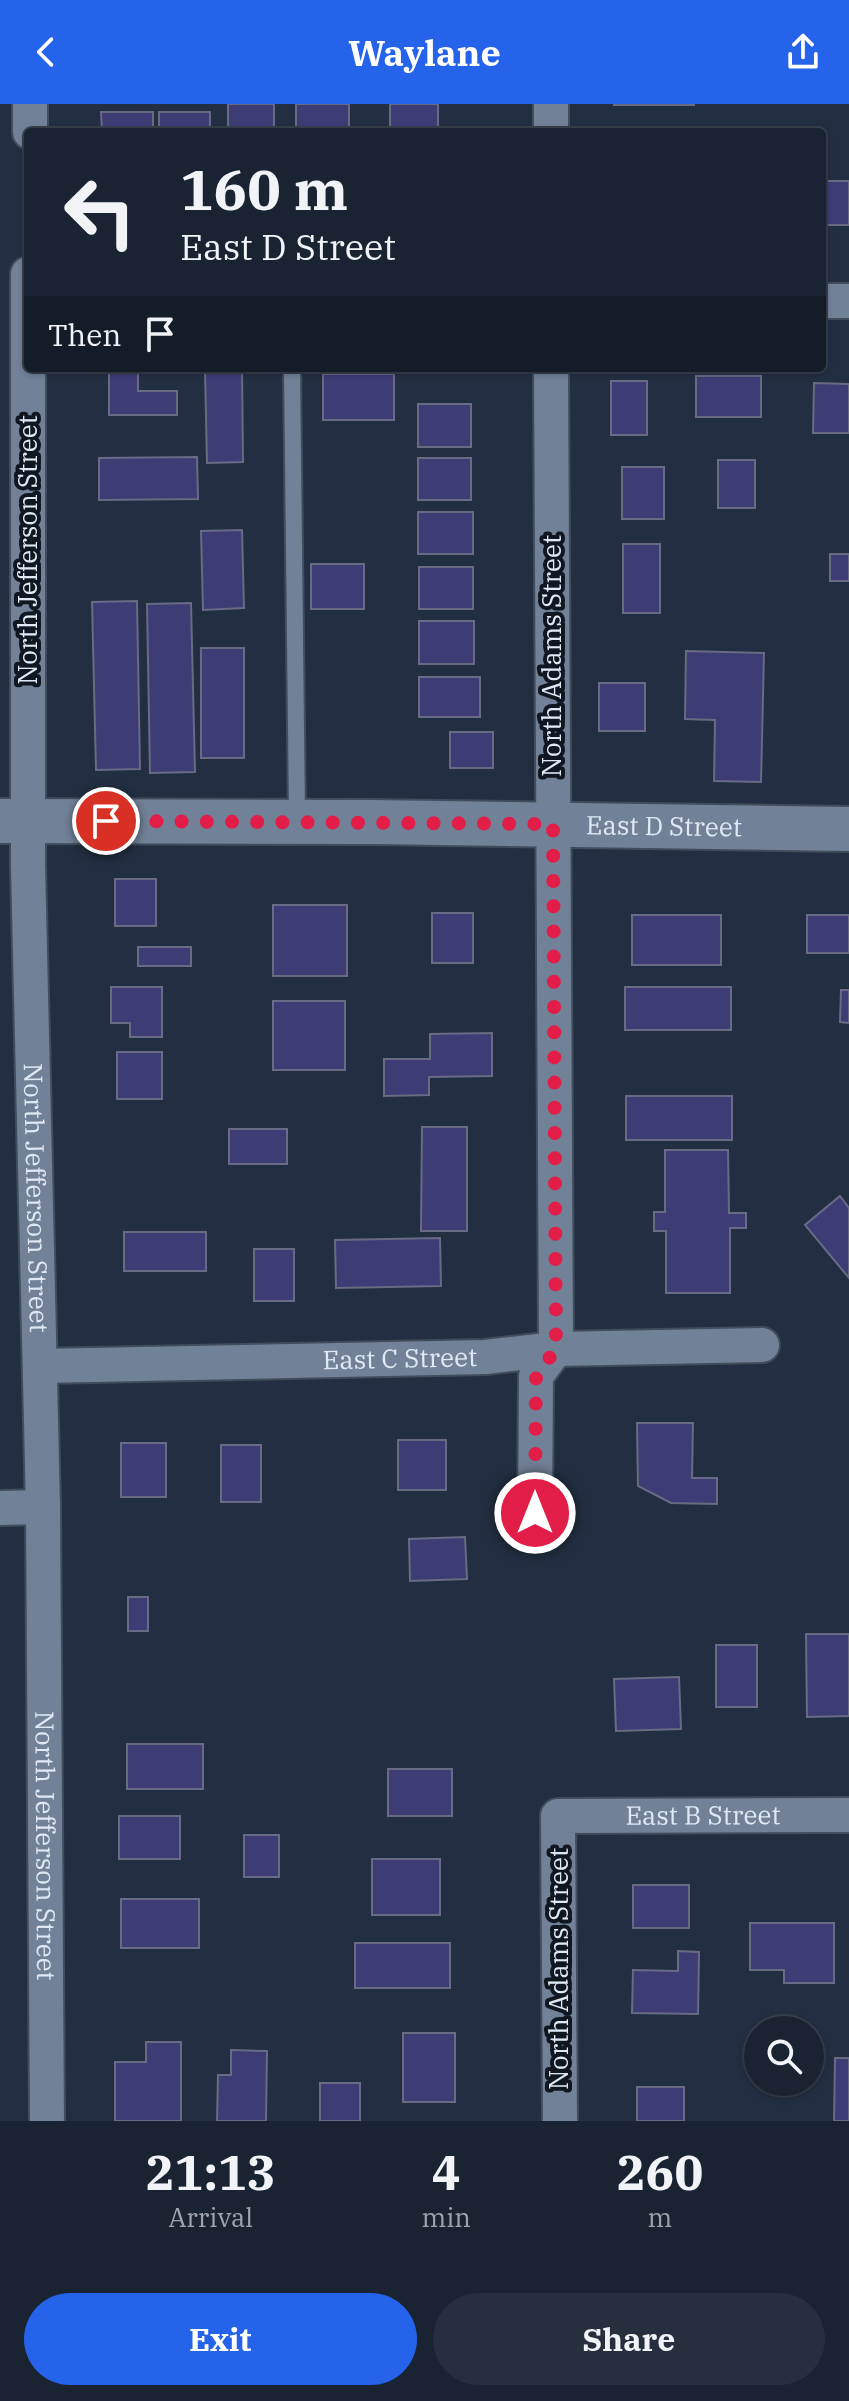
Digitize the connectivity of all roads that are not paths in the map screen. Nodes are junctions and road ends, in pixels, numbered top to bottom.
1 (30, 104) edge
2 (551, 104) edge
3 (30, 128) edge
4 (551, 128) edge
5 (826, 301) edge
6 (849, 301) edge
7 (0, 303) edge
8 (24, 303) edge
9 (26, 372) edge
10 (292, 372) edge
11 (551, 372) edge
12 (14, 821) edge
13 (297, 821) junction
14 (553, 824) junction
15 (849, 829) edge
16 (762, 1345) dead end
17 (556, 1349) junction
18 (40, 1366) junction
19 (43, 1507) junction
20 (0, 1508) edge
21 (535, 1513) dead end
22 (849, 1815) edge
23 (558, 1816) joint
24 (47, 2121) edge
25 (560, 2121) edge

1 - 3 street
2 - 4 street
5 - 6 street
7 - 8 street
9 - 12 street, North Jefferson Street
10 - 13 lane
11 - 14 street, North Adams Street
12 - 13 street, East D Street
12 - 18 street, North Jefferson Street
13 - 14 street, East D Street
14 - 15 street, East D Street
14 - 17 street, North Adams Street
16 - 17 street, East C Street
17 - 18 street, East C Street
17 - 21 street
18 - 19 street, North Jefferson Street
19 - 20 street
19 - 24 street, North Jefferson Street
22 - 23 street, East B Street
23 - 25 street, North Adams Street

